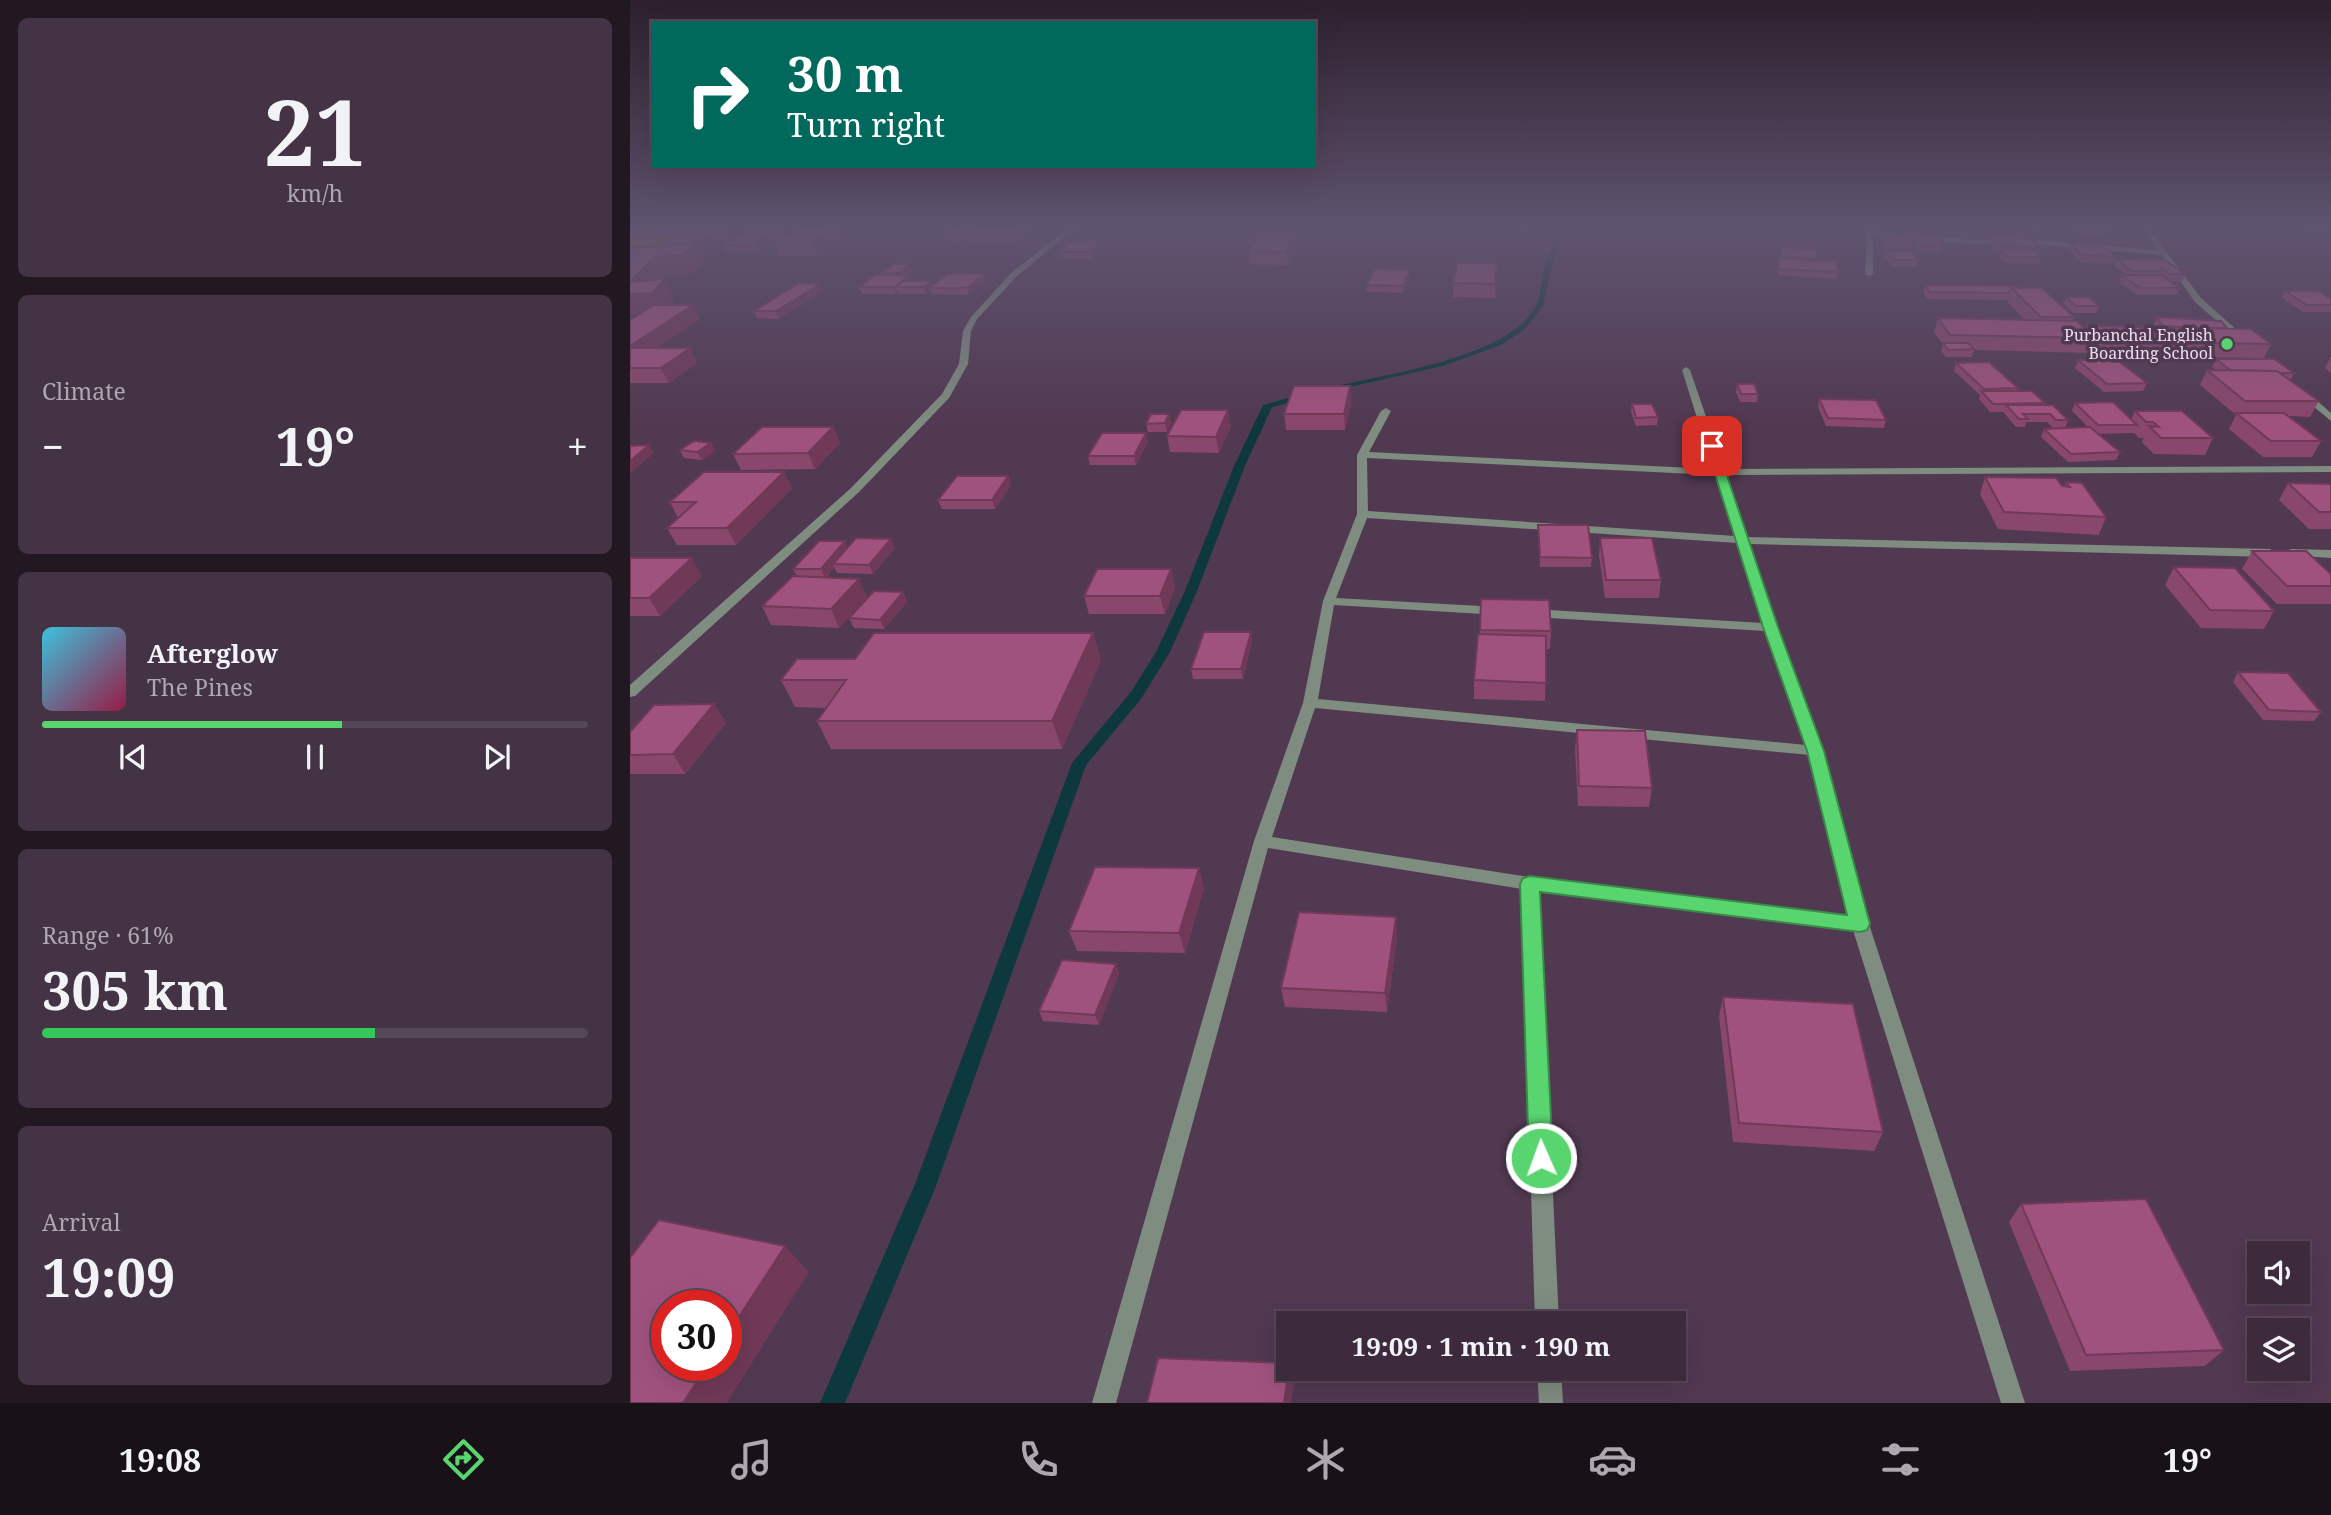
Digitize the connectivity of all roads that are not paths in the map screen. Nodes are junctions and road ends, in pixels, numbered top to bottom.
1 (999, 291) edge
2 (2192, 291) edge
3 (2249, 345) edge
4 (1686, 370) dead end
5 (2300, 391) edge
6 (1386, 411) dead end
7 (2331, 418) edge
8 (1362, 455) junction
9 (2331, 469) edge
10 (1720, 472) junction
11 (1363, 514) junction
12 (1742, 540) junction
13 (2331, 554) edge
14 (1329, 601) junction
15 (1770, 627) junction
16 (630, 693) edge
17 (1310, 703) junction
18 (1816, 751) junction
19 (1262, 841) junction
20 (1530, 884) junction
21 (1860, 924) junction
22 (1547, 1311) edge
23 (1549, 1381) edge
24 (1104, 1403) edge
25 (1550, 1403) edge
26 (2013, 1403) edge

1 - 16 street
2 - 3 street
4 - 10 street
5 - 7 street
6 - 8 street
8 - 10 street
8 - 11 street
9 - 10 street
10 - 12 street
11 - 12 street
11 - 14 street
12 - 13 street
12 - 15 street
14 - 15 street
14 - 17 street
15 - 18 street
17 - 18 street
17 - 19 street
18 - 21 street
19 - 20 street
19 - 24 street
20 - 21 street
20 - 22 street
21 - 26 street
23 - 25 street

